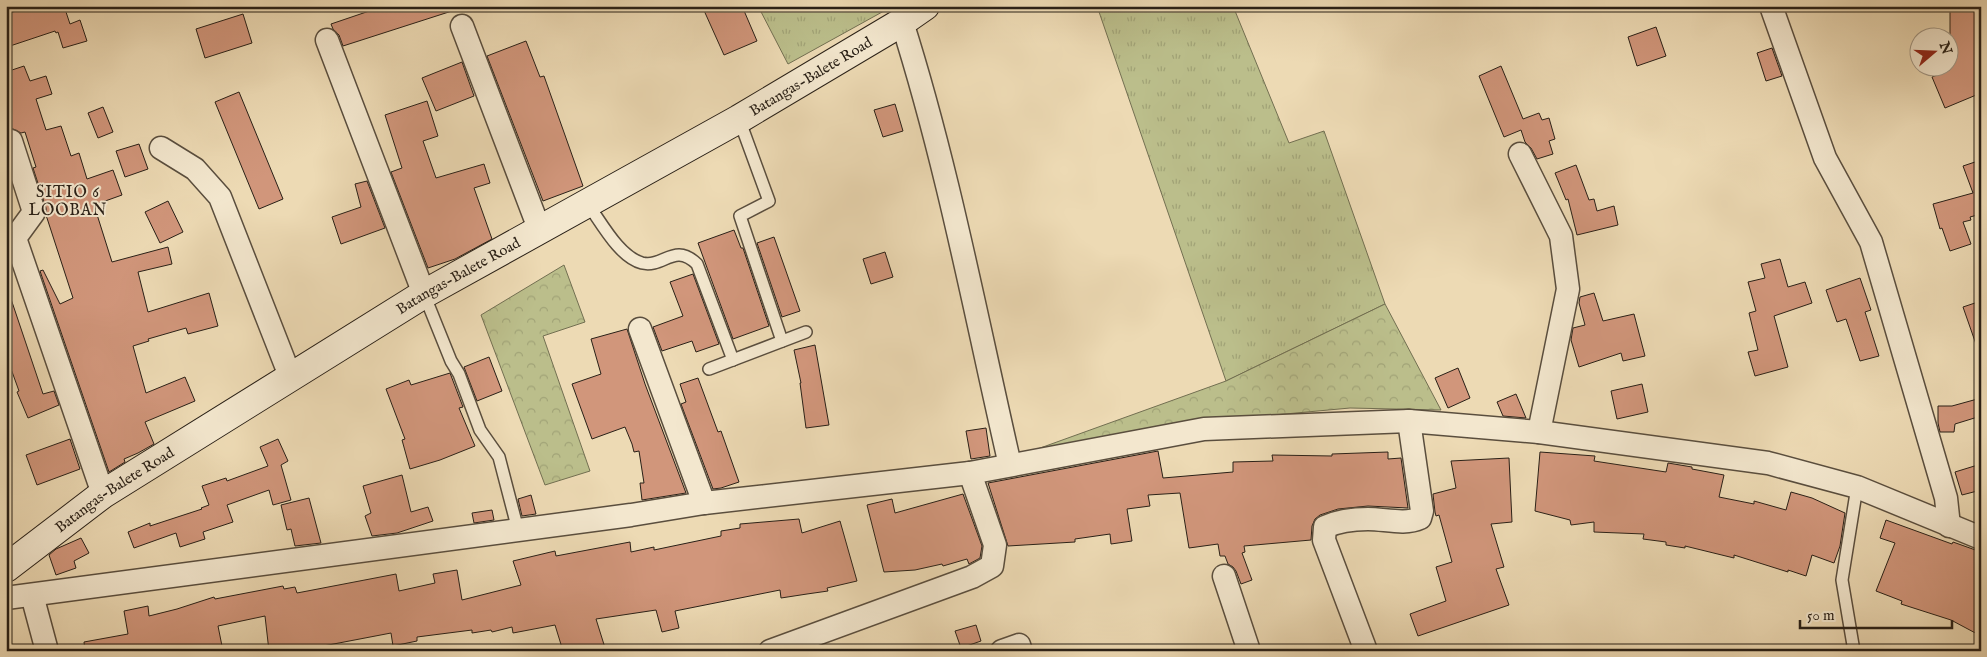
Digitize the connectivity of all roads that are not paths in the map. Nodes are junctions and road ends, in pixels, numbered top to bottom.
1 (925, 6) edge
2 (1772, 6) edge
3 (902, 22) junction
4 (462, 26) dead end
5 (327, 40) dead end
6 (739, 119) junction
7 (6, 140) edge
8 (161, 148) dead end
9 (1520, 154) dead end
10 (587, 203) junction
11 (540, 231) junction
12 (424, 294) junction
13 (640, 329) dead end
14 (806, 332) dead end
15 (782, 341) junction
16 (732, 360) junction
17 (709, 368) dead end
18 (290, 376) junction
19 (1409, 422) junction
20 (1539, 432) junction
21 (1010, 466) junction
22 (970, 474) junction
23 (1856, 487) junction
24 (103, 494) junction
25 (704, 503) junction
26 (1949, 526) junction
27 (518, 530) junction
28 (1981, 538) edge
29 (6, 568) edge
30 (1224, 576) dead end
31 (32, 595) junction
32 (6, 598) edge
33 (820, 642) edge
34 (47, 651) edge
35 (770, 651) edge
36 (1002, 651) edge
37 (1020, 651) edge
38 (1249, 651) edge
39 (1366, 651) edge
40 (1854, 651) edge

1 - 3 main road, Batangas-Balete Road
2 - 26 street
3 - 6 main road, Batangas-Balete Road
3 - 21 street
4 - 11 street
5 - 12 street
6 - 10 main road, Batangas-Balete Road
6 - 15 lane
7 - 24 street
8 - 18 street
9 - 20 street
10 - 11 main road, Batangas-Balete Road
10 - 16 lane
11 - 12 main road, Batangas-Balete Road
12 - 18 main road, Batangas-Balete Road
12 - 27 lane
13 - 25 street
14 - 15 lane
15 - 16 lane
16 - 17 lane
18 - 24 main road, Batangas-Balete Road
19 - 20 street
19 - 21 street
19 - 39 street
20 - 23 street
21 - 22 street
22 - 25 street
22 - 33 street
23 - 26 street
23 - 40 lane
24 - 29 main road, Batangas-Balete Road
25 - 27 street
26 - 28 street
27 - 31 street
30 - 38 street
31 - 32 street
31 - 34 street
33 - 35 street
36 - 37 street

